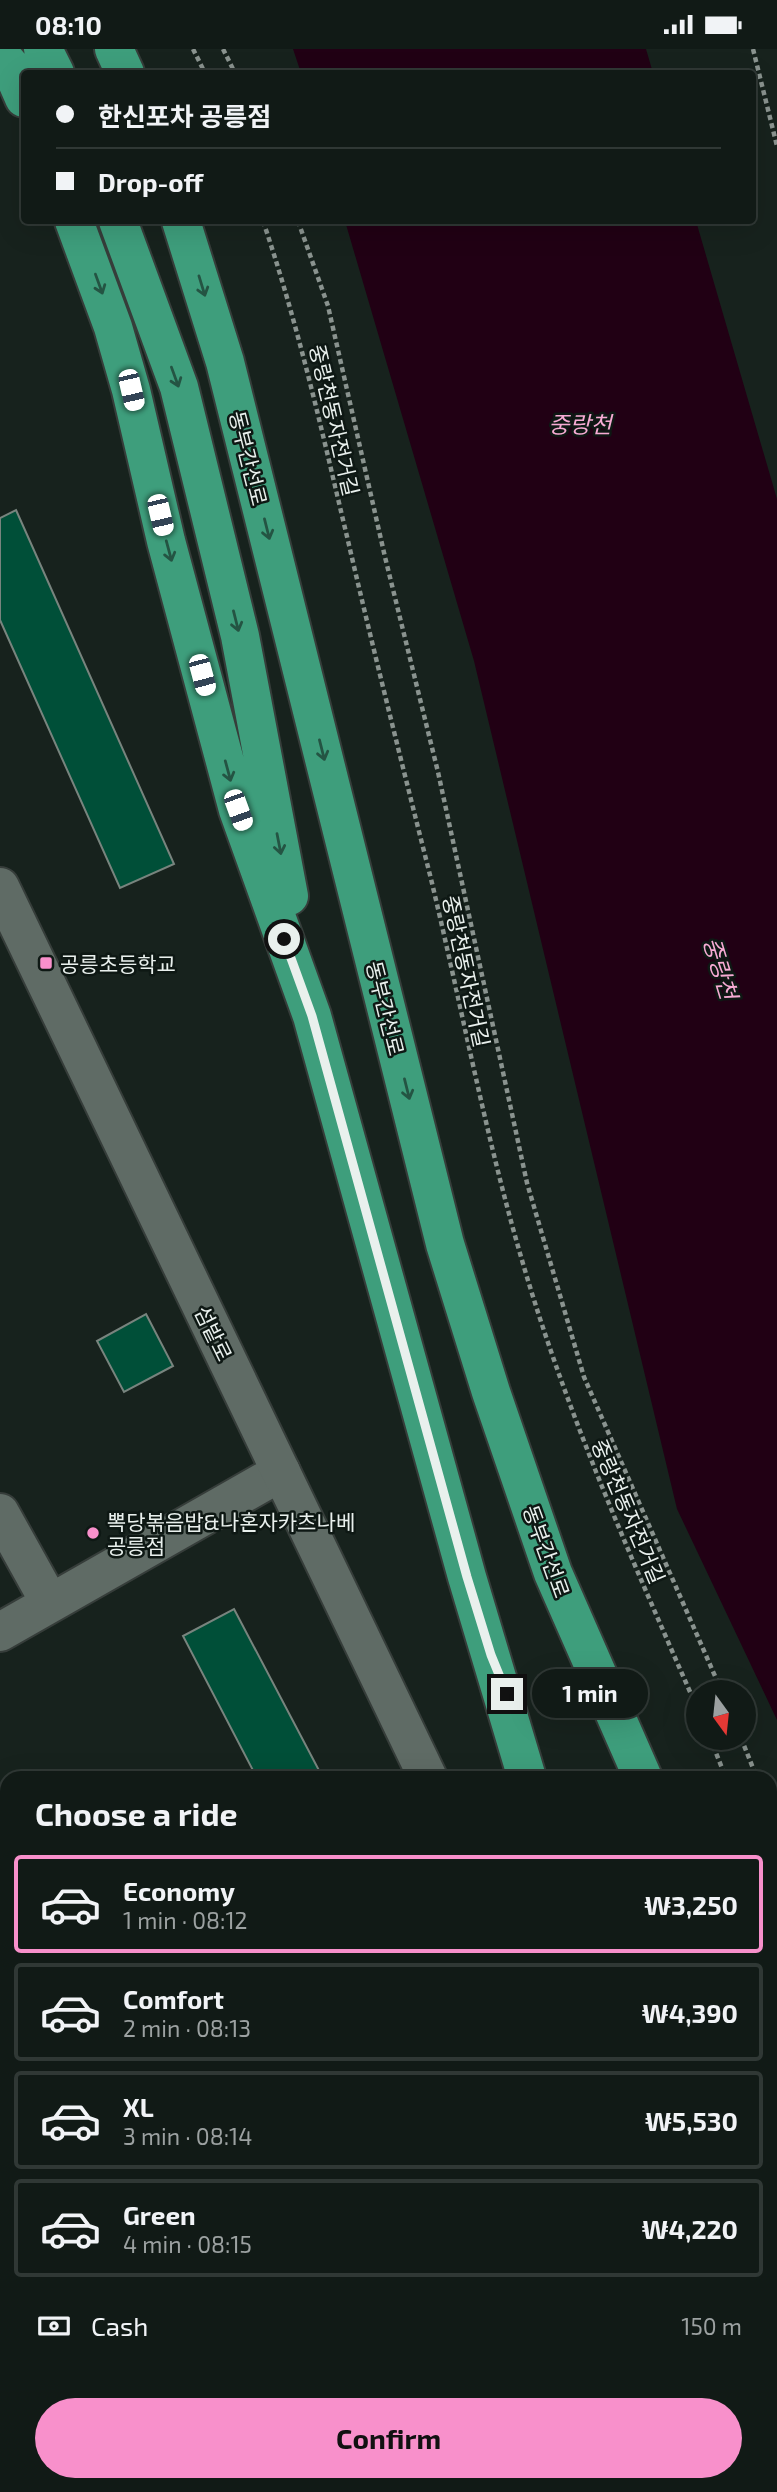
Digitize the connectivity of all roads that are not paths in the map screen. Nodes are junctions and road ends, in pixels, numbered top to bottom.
1 (43, 49) edge
2 (114, 49) edge
3 (0, 54) edge
4 (54, 70) edge
5 (124, 70) edge
6 (21, 91) edge
7 (75, 224) edge
8 (119, 224) edge
9 (182, 224) edge
10 (0, 887) edge
11 (312, 1016) junction
12 (281, 1472) junction
13 (0, 1513) edge
14 (50, 1603) junction
15 (0, 1632) edge
16 (491, 1655) junction
17 (425, 1771) edge
18 (525, 1771) edge
19 (546, 1771) edge
20 (640, 1771) edge

1 - 4 highway
2 - 5 highway
3 - 6 highway
7 -> 11 highway
8 -> 11 highway
9 -> 20 highway, 동부간선로
10 - 12 main road, 섬밭로
11 - 16 highway
12 - 14 main road
12 - 17 main road, 섬밭로
13 - 14 main road
14 - 15 main road
16 - 18 highway
16 - 19 highway

